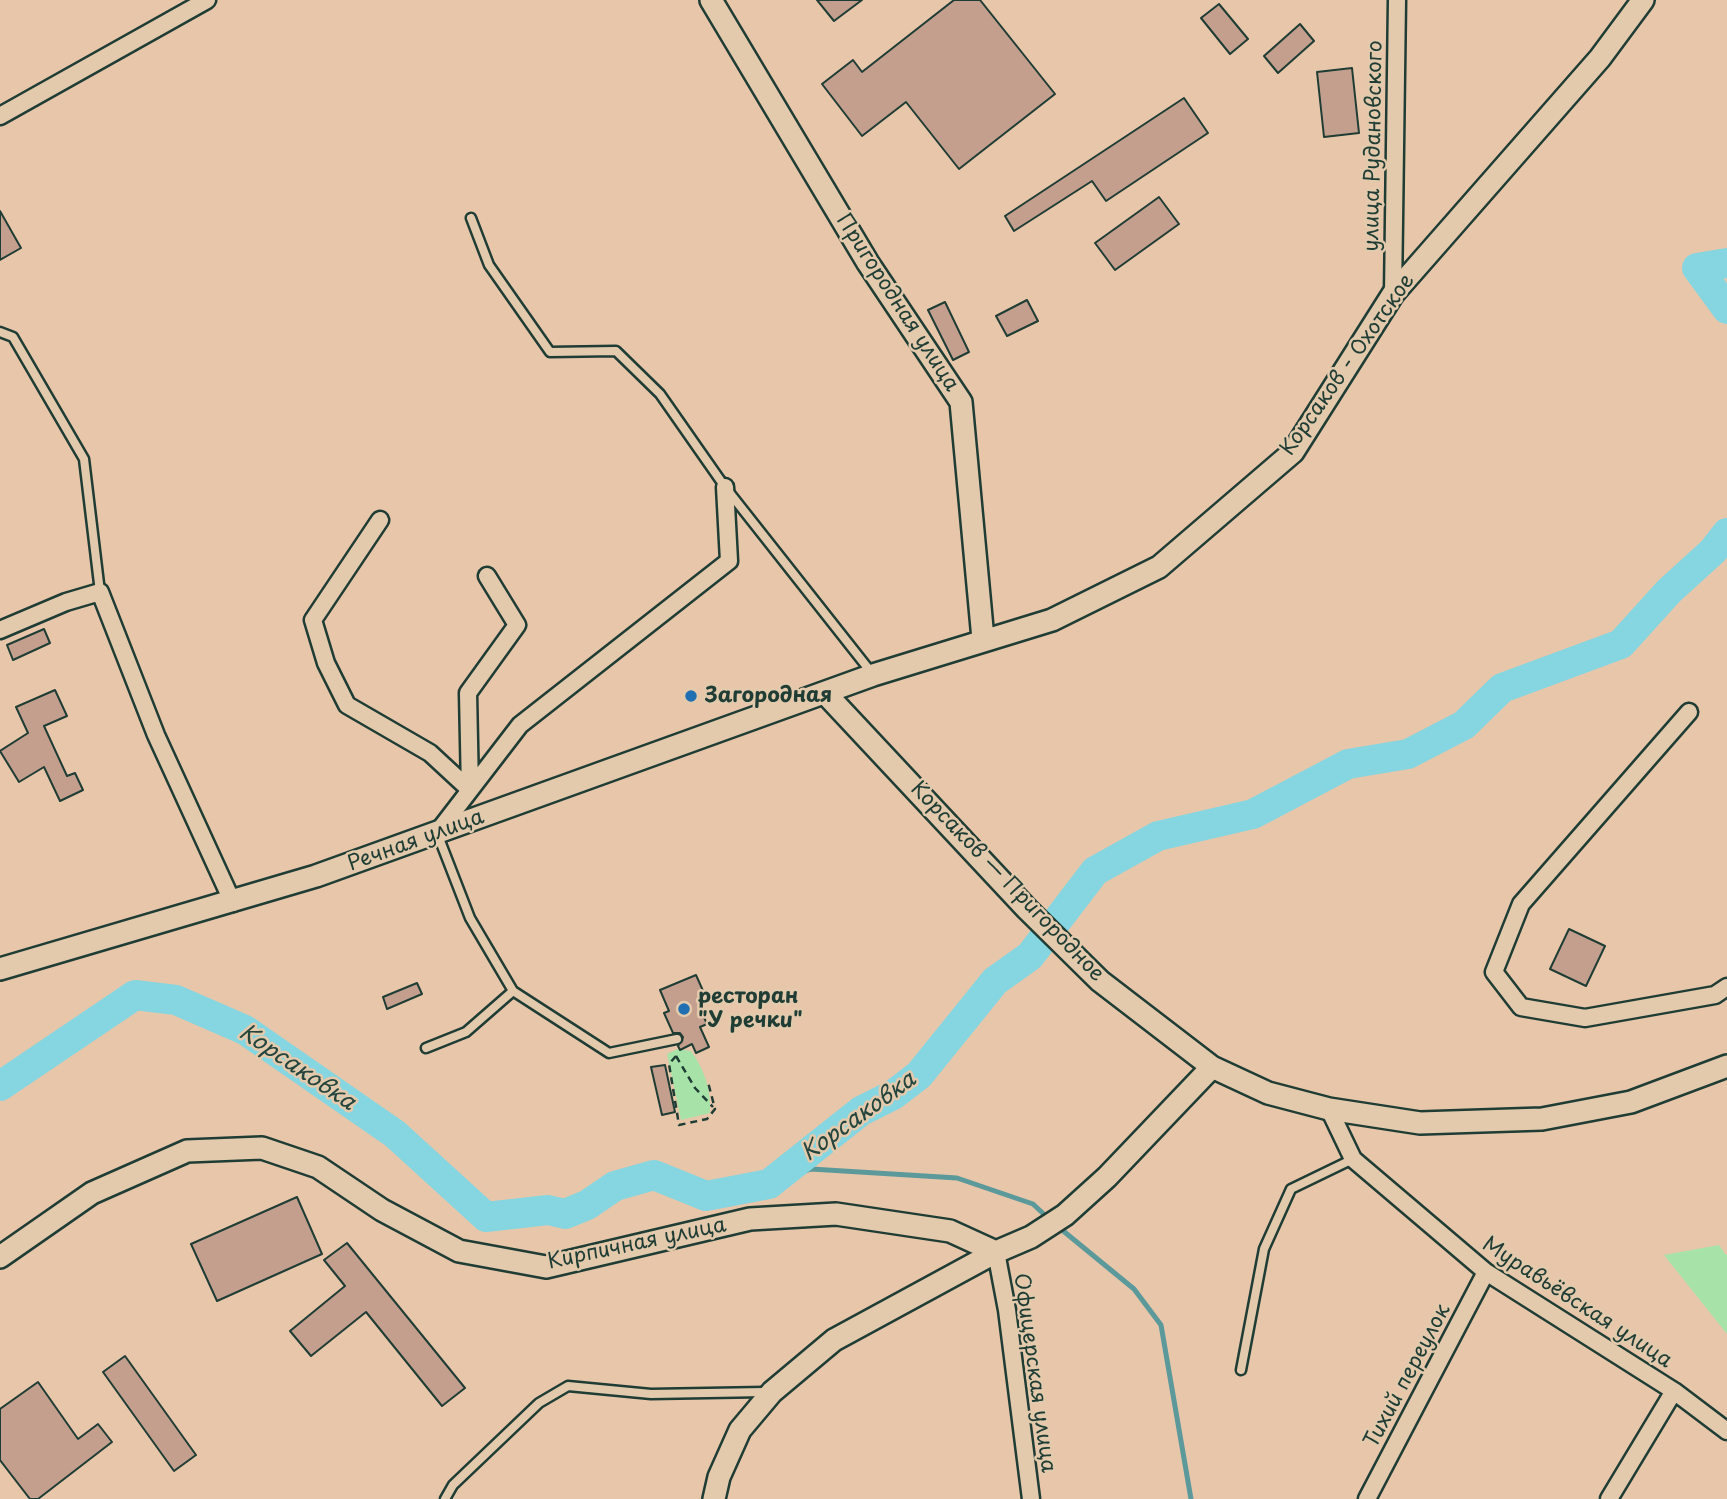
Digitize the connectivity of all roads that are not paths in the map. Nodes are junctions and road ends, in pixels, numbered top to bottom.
1 (207, 0) edge
2 (711, 0) edge
3 (1396, 0) edge
4 (1643, 0) edge
5 (0, 116) edge
6 (471, 218) dead end
7 (1393, 293) junction
8 (0, 332) edge
9 (725, 487) junction
10 (380, 520) dead end
11 (487, 576) dead end
12 (100, 592) junction
13 (0, 630) edge
14 (983, 639) junction
15 (873, 675) junction
16 (825, 692) junction
17 (1689, 712) dead end
18 (470, 789) junction
19 (437, 833) junction
20 (233, 903) junction
21 (0, 969) edge
22 (1727, 987) edge
23 (513, 991) junction
24 (673, 1039) road end
25 (426, 1048) dead end
26 (1727, 1066) edge
27 (1212, 1067) junction
28 (1329, 1109) junction
29 (1353, 1158) junction
30 (996, 1252) junction
31 (0, 1257) edge
32 (1486, 1272) junction
33 (1241, 1370) dead end
34 (1674, 1391) junction
35 (772, 1392) junction
36 (1727, 1431) edge
37 (444, 1499) edge
38 (714, 1499) edge
39 (1031, 1499) edge
40 (1367, 1499) edge
41 (1609, 1499) edge

1 - 5 street
2 - 14 street, Пригородная улица
3 - 7 street, улица Рудановского
4 - 7 street, Корсаков - Охотское
6 - 9 lane
7 - 14 street, Корсаков - Охотское
8 - 12 lane
9 - 15 lane
9 - 18 street
10 - 18 street
11 - 18 street
12 - 13 street
12 - 20 street
14 - 15 street, Корсаков - Охотское
15 - 16 street, Корсаков - Охотское
16 - 19 street, Речная улица
16 - 27 street, Корсаков — Пригородное
17 - 22 street
18 - 19 street
19 - 20 street, Речная улица
19 - 23 lane
20 - 21 street, Речная улица
23 - 24 lane
23 - 25 lane
26 - 28 street, Корсаков — Пригородное
27 - 28 street, Корсаков — Пригородное
27 - 30 street
28 - 29 street, Муравьёвская улица
29 - 32 street, Муравьёвская улица
29 - 33 lane
30 - 31 street, Кирпичная улица
30 - 35 street
30 - 39 street, Офицерская улица
32 - 34 street, Муравьёвская улица
32 - 40 street, Тихий переулок
34 - 36 street, Муравьёвская улица
34 - 41 street
35 - 37 lane
35 - 38 street

